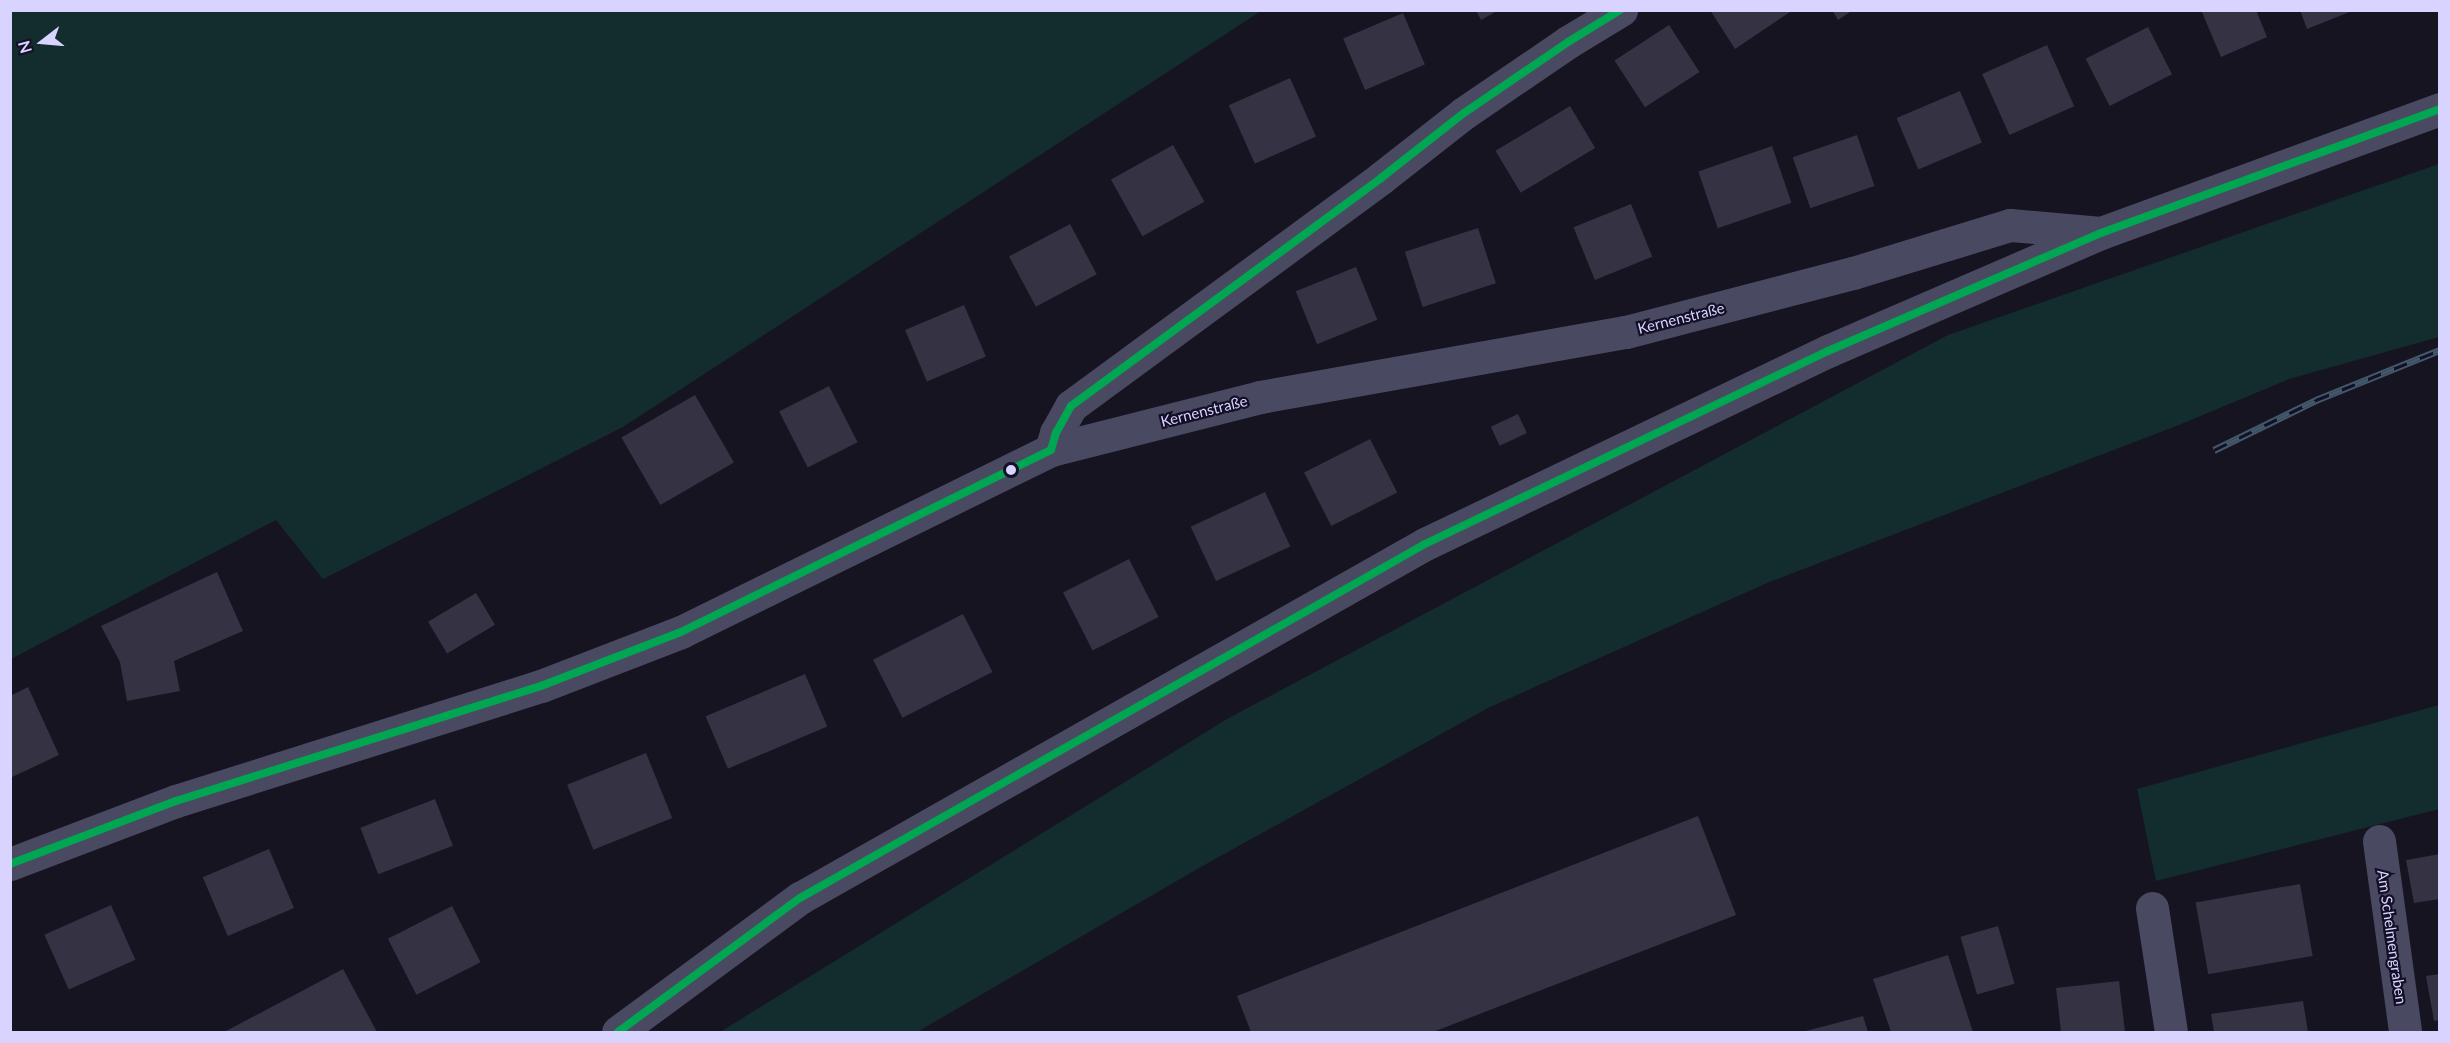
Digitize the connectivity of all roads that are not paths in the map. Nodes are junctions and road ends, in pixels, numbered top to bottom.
1 (1621, 10) edge
2 (2439, 109) edge
3 (2102, 233) junction
4 (1051, 450) junction
5 (2379, 841) dead end
6 (10, 864) edge
7 (2152, 908) dead end
8 (618, 1032) edge
9 (2171, 1032) edge
10 (2405, 1032) edge

1 - 4 street
2 - 3 street, Kernenstraße
3 - 4 street, Kernenstraße
3 - 8 street
4 - 6 street, Kernenstraße
5 - 10 street, Am Schelmengraben
7 - 9 street

